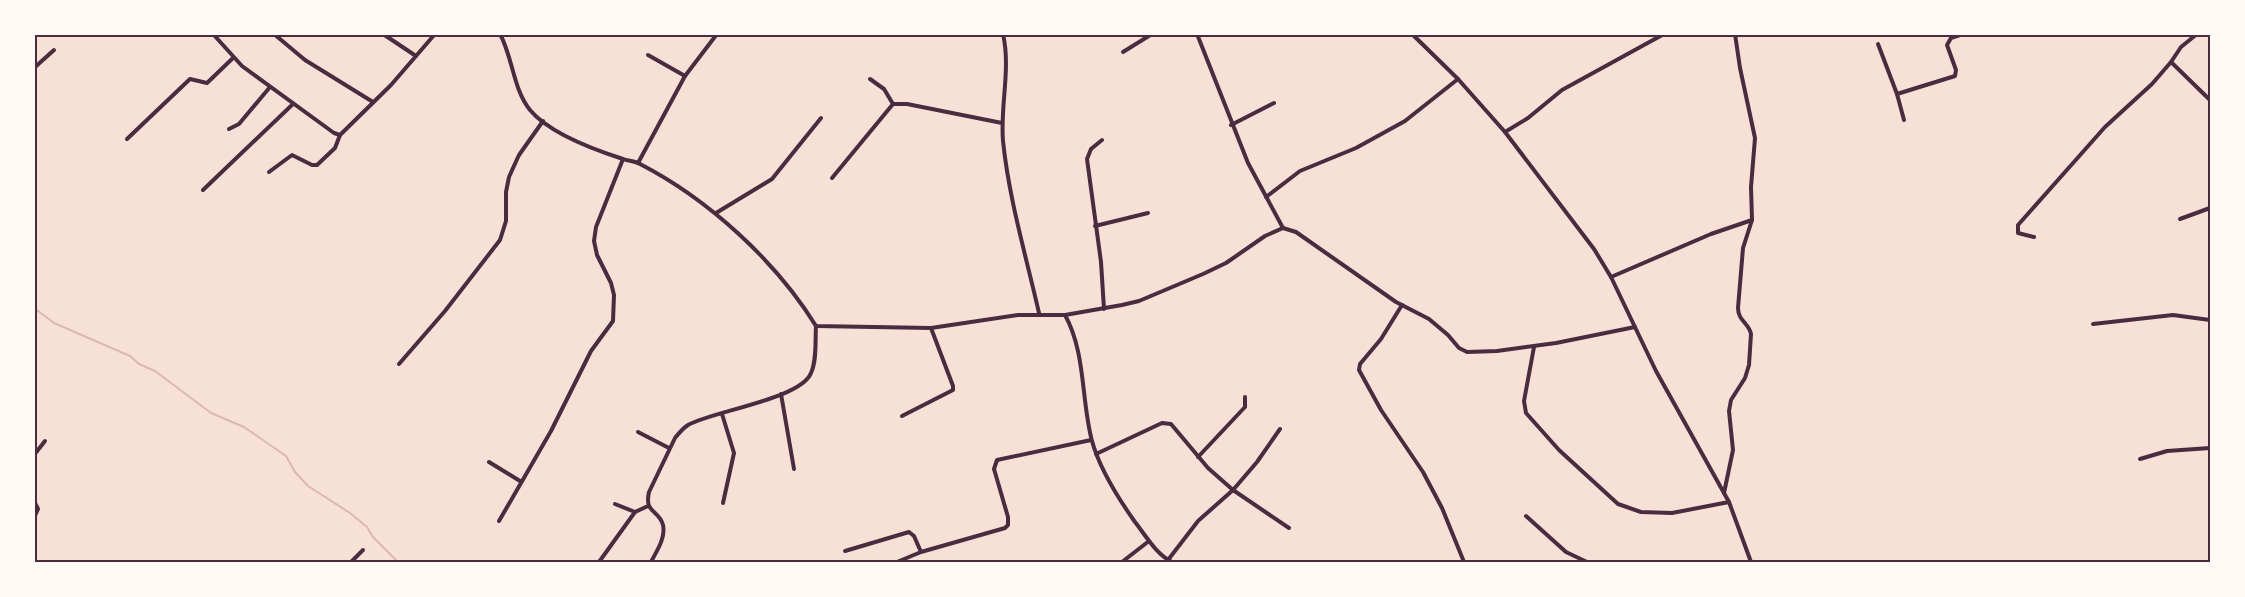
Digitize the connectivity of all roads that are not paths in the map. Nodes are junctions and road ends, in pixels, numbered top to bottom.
1 (213, 34) edge
2 (274, 34) edge
3 (383, 34) edge
4 (435, 34) edge
5 (500, 34) edge
6 (717, 34) edge
7 (1003, 34) edge
8 (1152, 34) edge
9 (1197, 34) edge
10 (1412, 34) edge
11 (1664, 34) edge
12 (1736, 34) edge
13 (1963, 34) edge
14 (2197, 34) edge
15 (1878, 44) dead end
16 (54, 50) dead end
17 (1124, 52) dead end
18 (648, 55) dead end
19 (416, 56) junction
20 (233, 58) junction
21 (2171, 62) junction
22 (34, 68) edge
23 (685, 76) junction
24 (1458, 78) junction
25 (870, 79) dead end
26 (270, 87) junction
27 (1897, 94) junction
28 (2211, 100) edge
29 (373, 102) junction
30 (1274, 103) dead end
31 (293, 104) junction
32 (893, 104) junction
33 (821, 118) dead end
34 (1904, 120) dead end
35 (543, 121) junction
36 (1002, 123) junction
37 (1231, 124) junction
38 (229, 129) dead end
39 (1505, 132) junction
40 (340, 135) junction
41 (128, 139) dead end
42 (1102, 140) dead end
43 (623, 159) junction
44 (638, 163) junction
45 (269, 172) dead end
46 (832, 178) dead end
47 (203, 190) dead end
48 (1266, 197) junction
49 (2211, 208) edge
50 (716, 213) junction
51 (1148, 213) dead end
52 (2180, 219) dead end
53 (1752, 220) junction
54 (1095, 226) junction
55 (1283, 228) junction
56 (2034, 237) dead end
57 (1611, 277) junction
58 (1402, 305) junction
59 (1104, 309) junction
60 (1039, 314) junction
61 (1065, 315) junction
62 (2211, 320) edge
63 (2093, 324) dead end
64 (816, 326) junction
65 (1635, 327) junction
66 (931, 328) junction
67 (1534, 346) junction
68 (399, 364) dead end
69 (781, 394) junction
70 (1245, 397) dead end
71 (722, 414) junction
72 (902, 416) dead end
73 (1280, 429) dead end
74 (638, 432) dead end
75 (1091, 440) junction
76 (45, 441) dead end
77 (669, 448) junction
78 (2211, 448) edge
79 (1096, 454) junction
80 (34, 455) edge
81 (1198, 457) junction
82 (2140, 459) dead end
83 (489, 462) dead end
84 (794, 469) dead end
85 (520, 481) junction
86 (1233, 490) junction
87 (1724, 494) junction
88 (34, 501) edge
89 (1729, 502) junction
90 (723, 503) dead end
91 (615, 504) dead end
92 (648, 506) junction
93 (636, 512) junction
94 (1526, 516) dead end
95 (34, 518) edge
96 (499, 521) dead end
97 (1289, 528) dead end
98 (1149, 541) junction
99 (363, 549) dead end
100 (845, 551) dead end
101 (921, 552) junction
102 (1170, 561) edge
103 (351, 562) edge
104 (599, 562) edge
105 (651, 562) edge
106 (897, 562) edge
107 (1122, 562) edge
108 (1464, 562) edge
109 (1587, 562) edge
110 (1751, 562) edge

1 - 20 street
2 - 29 street
3 - 19 street
4 - 19 street
5 - 35 street
6 - 23 street
7 - 36 street
8 - 17 street
9 - 37 street
10 - 24 street
11 - 39 street
12 - 53 street
13 - 27 street
14 - 21 street
15 - 27 street
16 - 22 street
18 - 23 street
19 - 29 street
20 - 26 street
20 - 41 street
21 - 28 street
21 - 56 street
23 - 44 street
24 - 39 street
24 - 48 street
25 - 32 street
26 - 31 street
26 - 38 street
27 - 34 street
29 - 40 street
30 - 37 street
31 - 40 street
31 - 47 street
32 - 36 street
32 - 46 street
33 - 50 street
35 - 43 street
35 - 68 street
36 - 60 street
37 - 48 street
39 - 57 street
40 - 45 street
42 - 54 street
43 - 44 street
43 - 85 street
44 - 50 street
48 - 55 street
49 - 52 street
50 - 64 street
51 - 54 street
53 - 57 street
53 - 87 street
54 - 59 street
55 - 58 street
55 - 59 street
57 - 65 street
58 - 67 street
58 - 108 street
59 - 61 street
60 - 61 street
60 - 66 street
61 - 75 street
62 - 63 street
64 - 66 street
64 - 69 street
65 - 67 street
65 - 87 street
66 - 72 street
67 - 89 street
69 - 71 street
69 - 84 street
70 - 81 street
71 - 77 street
71 - 90 street
73 - 86 street
74 - 77 street
75 - 79 street
75 - 101 street
76 - 80 street
77 - 92 street
78 - 82 street
79 - 81 street
79 - 98 street
81 - 86 street
83 - 85 street
85 - 96 street
86 - 97 street
86 - 102 street
87 - 89 street
88 - 95 street
89 - 110 street
91 - 93 street
92 - 93 street
92 - 105 street
93 - 104 street
94 - 109 street
98 - 102 street
98 - 107 street
99 - 103 street
100 - 101 street
101 - 106 street

